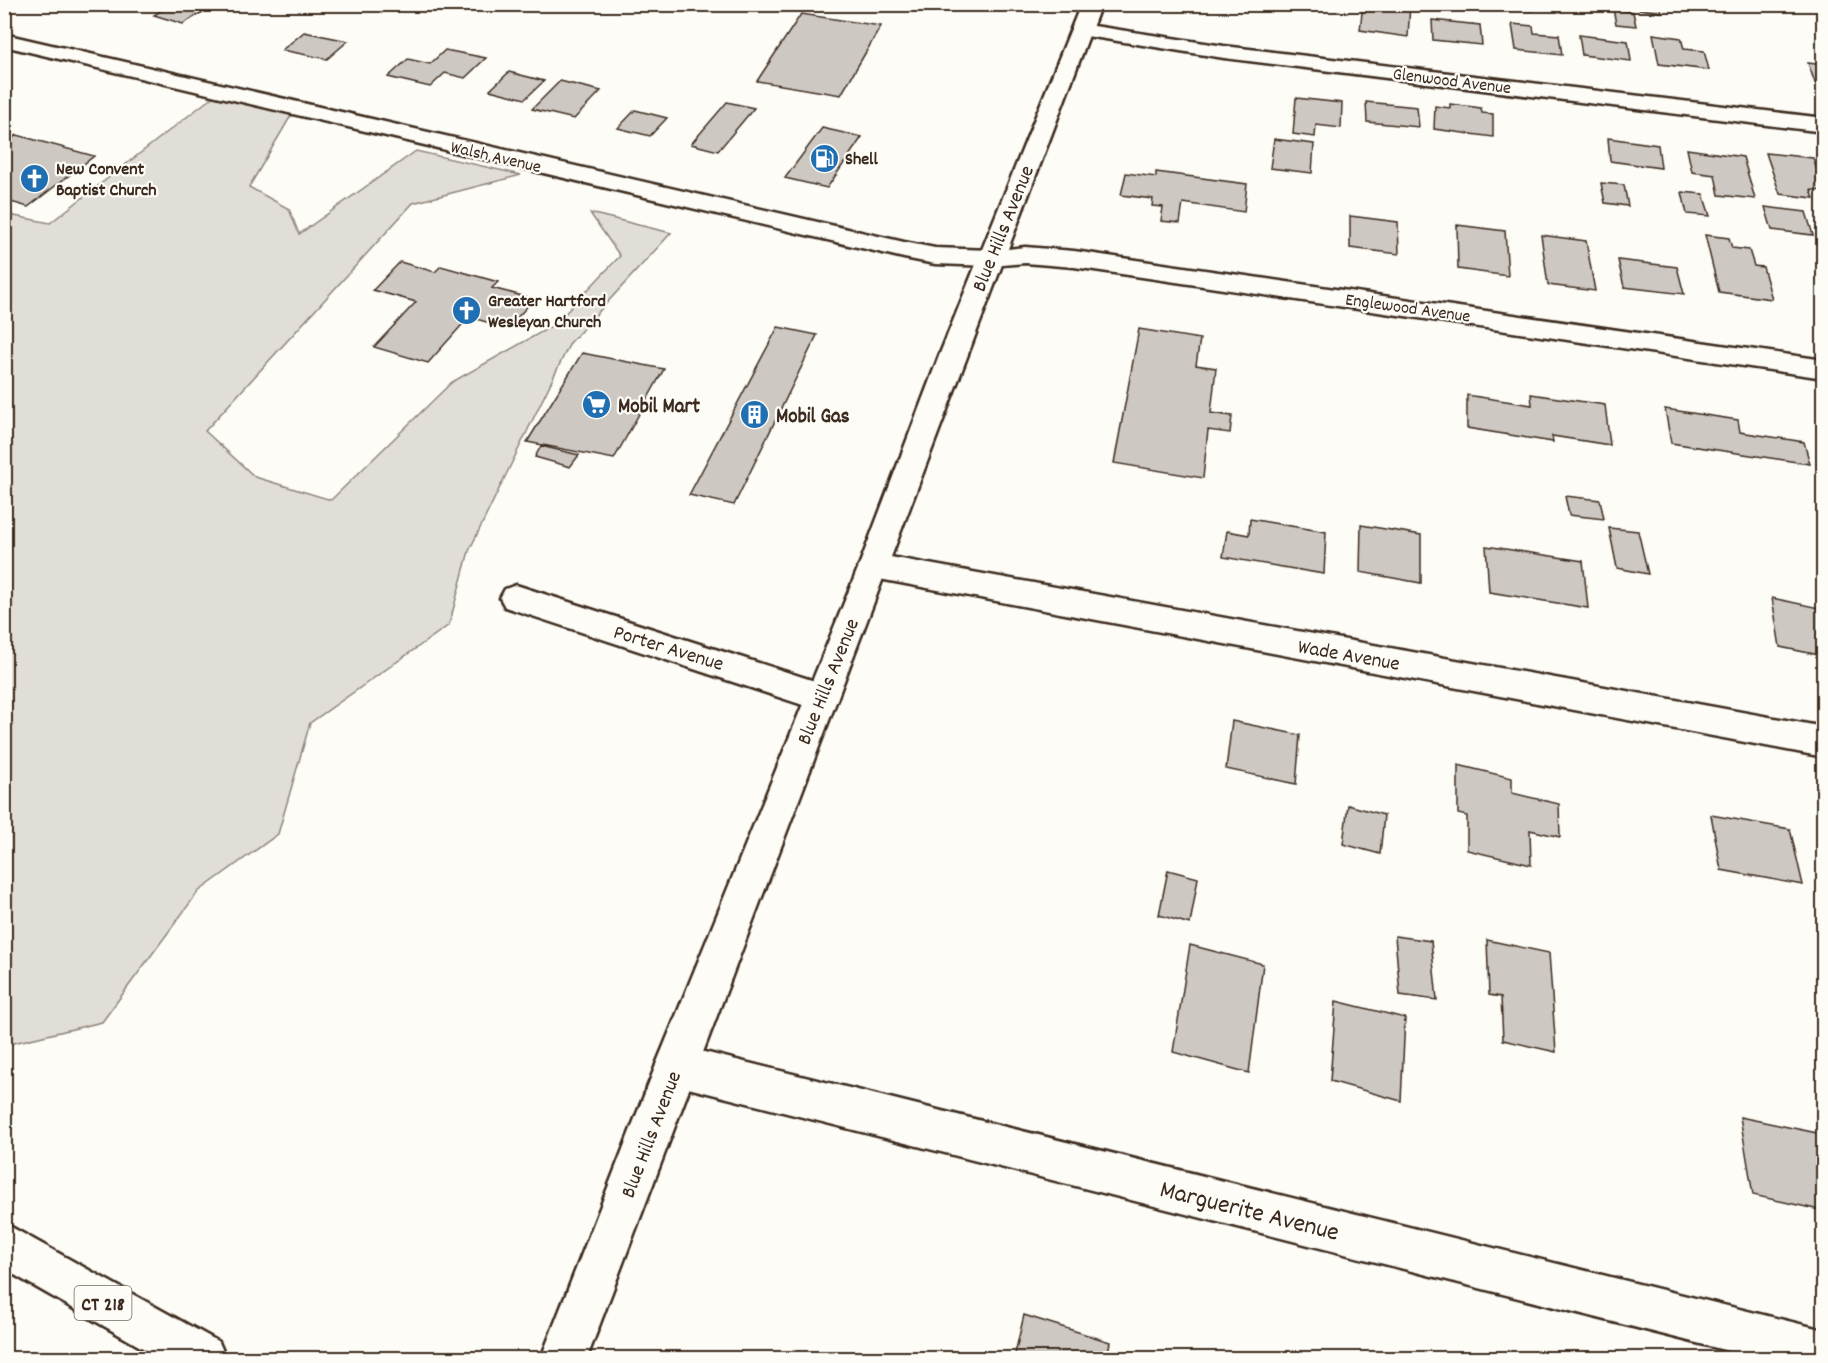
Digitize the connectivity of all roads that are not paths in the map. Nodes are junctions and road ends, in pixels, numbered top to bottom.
1 (1091, 4) edge
2 (1081, 30) junction
3 (4, 40) edge
4 (1824, 125) edge
5 (991, 258) junction
6 (1824, 369) edge
7 (874, 566) junction
8 (516, 598) dead end
9 (821, 697) junction
10 (1824, 742) edge
11 (676, 1065) junction
12 (4, 1245) edge
13 (1824, 1353) edge
14 (203, 1359) edge
15 (564, 1359) edge

1 - 2 street, Blue Hills Avenue
2 - 4 street, Glenwood Avenue
2 - 5 street, Blue Hills Avenue
3 - 5 street, Walsh Avenue
5 - 6 street, Englewood Avenue
5 - 7 street, Blue Hills Avenue
7 - 9 street, Blue Hills Avenue
7 - 10 street, Wade Avenue
8 - 9 street, Porter Avenue
9 - 11 street, Blue Hills Avenue
11 - 13 street, Marguerite Avenue
11 - 15 street, Blue Hills Avenue
12 - 14 street, CT 218

